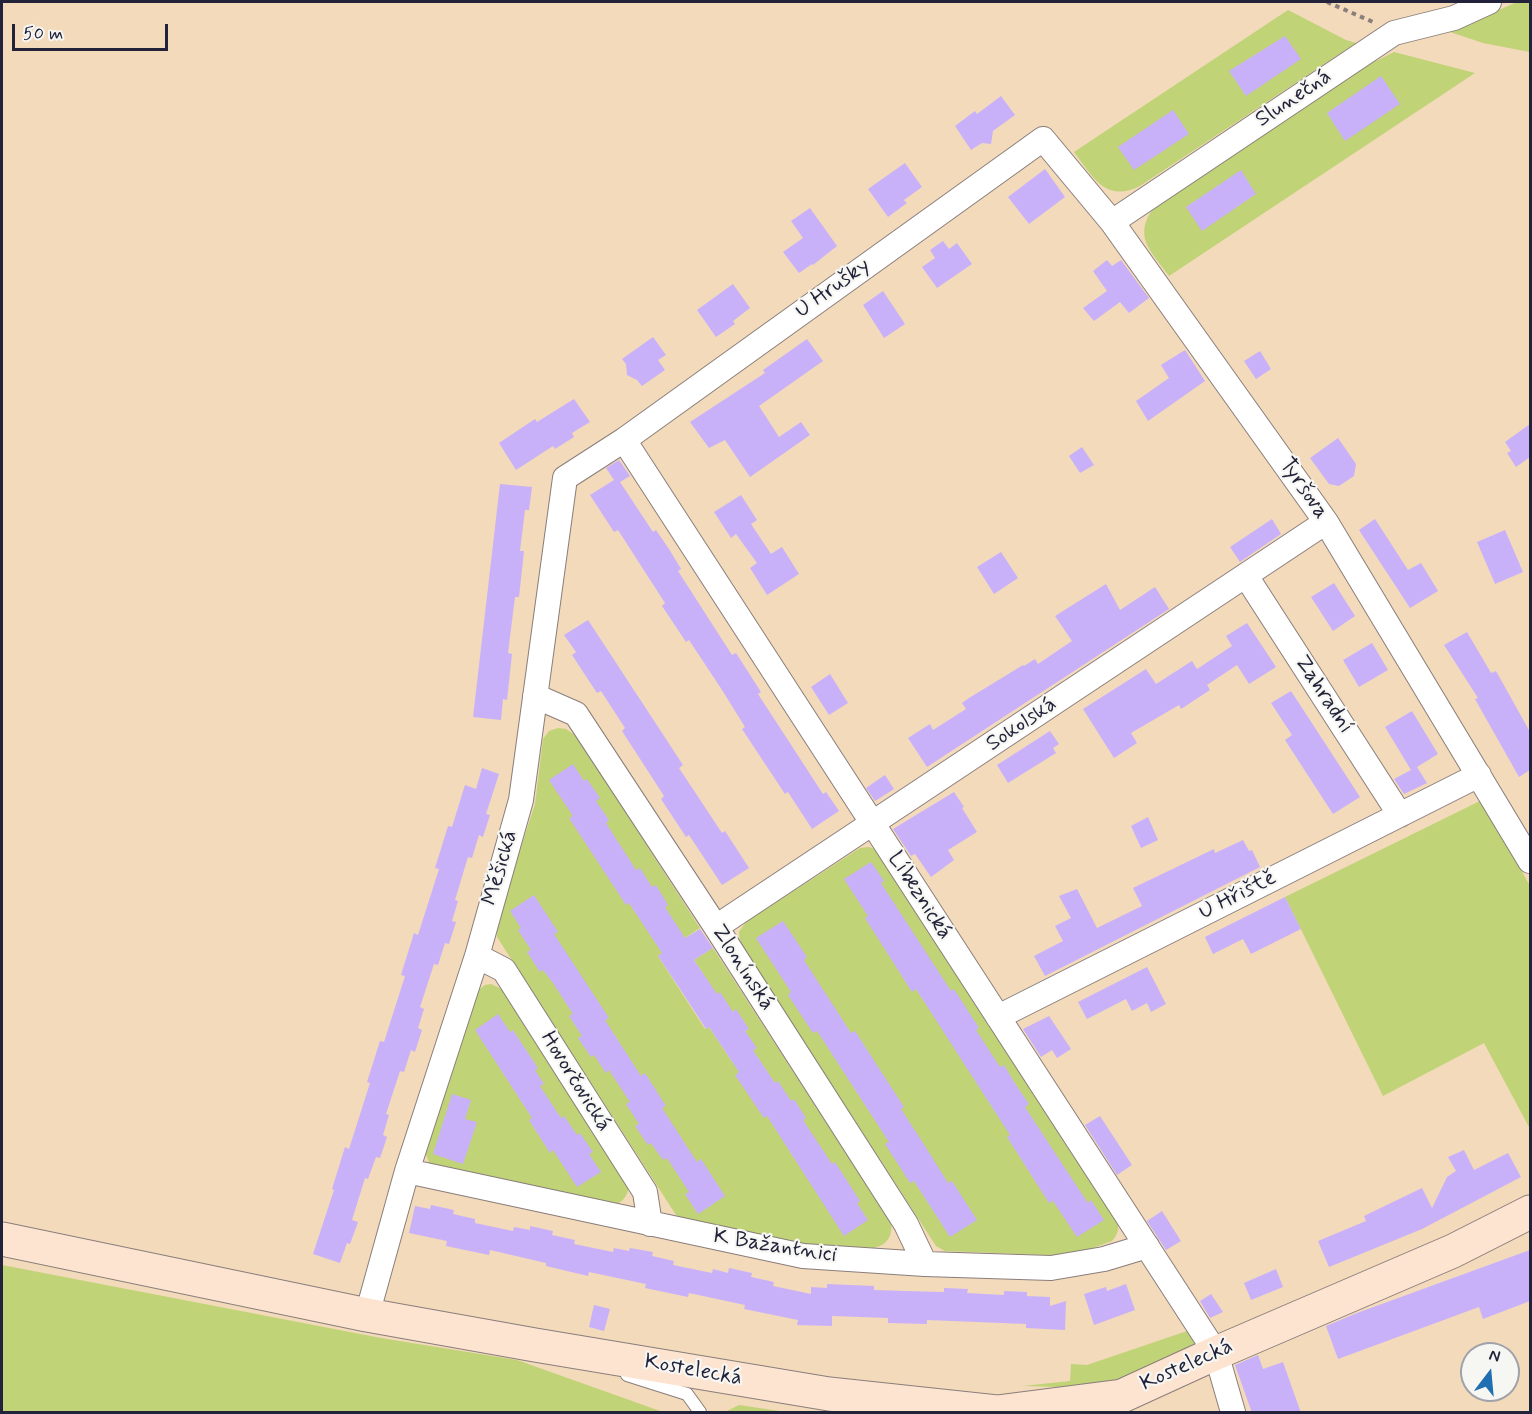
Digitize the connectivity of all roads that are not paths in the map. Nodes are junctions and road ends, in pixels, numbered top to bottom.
1 (1489, 2) edge
2 (1043, 139) joint
3 (1112, 222) junction
4 (624, 440) junction
5 (1326, 522) junction
6 (1246, 576) junction
7 (535, 696) junction
8 (1479, 775) junction
9 (1400, 815) junction
10 (872, 824) junction
11 (1530, 861) edge
12 (716, 927) junction
13 (477, 956) junction
14 (998, 1017) junction
15 (407, 1171) junction
16 (1530, 1212) edge
17 (650, 1224) junction
18 (2, 1239) edge
19 (1147, 1246) junction
20 (924, 1264) junction
21 (367, 1315) junction
22 (1216, 1353) junction
23 (701, 1386) junction
24 (700, 1413) edge
25 (1233, 1413) edge

1 - 3 street, Slunečná
2 - 3 street, Tyršova
2 - 4 street, U Hrušky
3 - 5 street, Tyršova
4 - 7 street, Měšická
4 - 10 street, Líbeznická
5 - 6 street, Sokolská
5 - 8 street, Tyršova
6 - 9 street, Zahradní
6 - 10 street, Sokolská
7 - 12 street, Zlonínská
7 - 13 street, Měšická
8 - 9 street, U Hřiště
8 - 11 street, Tyršova
9 - 14 street, U Hřiště
10 - 12 street, Sokolská
10 - 14 street, Líbeznická
12 - 20 street, Zlonínská
13 - 15 street, Měšická
13 - 17 street, Hovorčovická
14 - 19 street, Líbeznická
15 - 17 street, K Bažantnici
15 - 21 street, Měšická
16 - 22 main road, Kostelecká
17 - 20 street, K Bažantnici
18 - 21 main road, Kostelecká
19 - 20 street, K Bažantnici
19 - 22 street, Líbeznická
21 - 23 main road, Kostelecká
22 - 23 main road, Kostelecká
22 - 25 street, Líbeznická
23 - 24 lane

